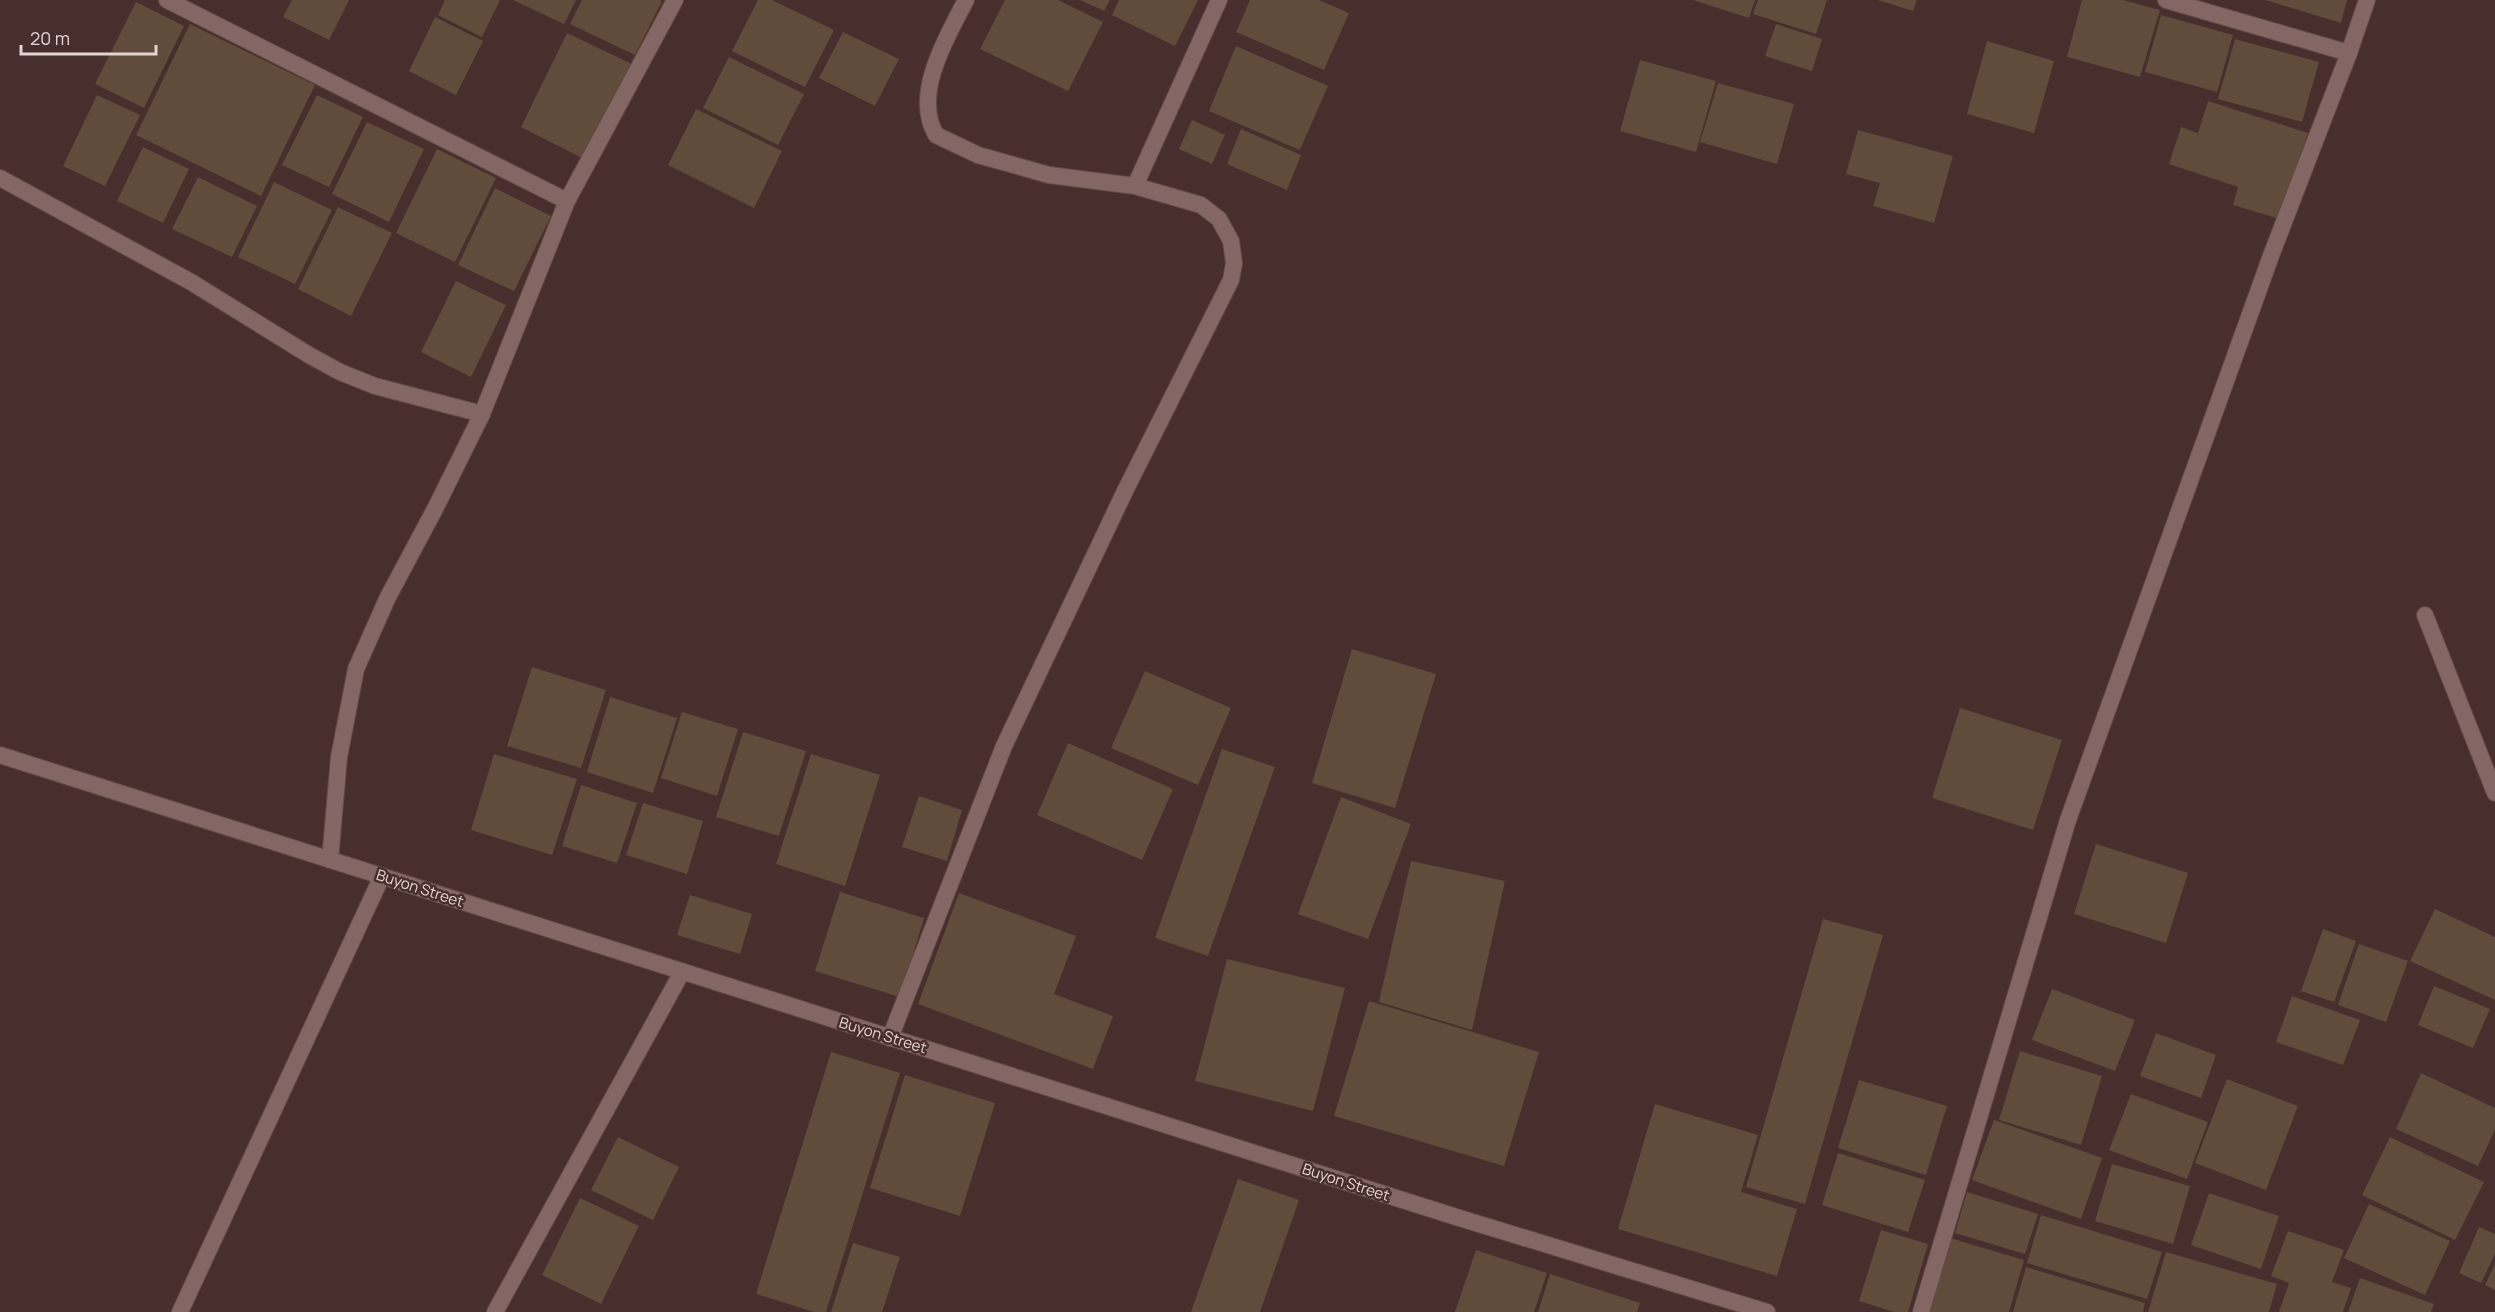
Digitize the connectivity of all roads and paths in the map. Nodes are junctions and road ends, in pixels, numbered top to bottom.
1 (167, 0) edge
2 (675, 0) edge
3 (966, 0) edge
4 (1219, 0) edge
5 (2166, 0) edge
6 (2367, 0) edge
7 (2349, 53) junction
8 (0, 178) edge
9 (1135, 186) junction
10 (567, 201) junction
11 (482, 414) junction
12 (2425, 615) dead end
13 (0, 755) edge
14 (2495, 793) edge
15 (330, 860) junction
16 (382, 876) junction
17 (682, 972) junction
18 (890, 1038) junction
19 (180, 1312) edge
20 (495, 1312) edge
21 (1767, 1312) edge
22 (1921, 1312) edge

1 - 10 street
2 - 10 street
3 - 9 street
4 - 9 street
5 - 7 street
6 - 7 street
7 - 22 street
8 - 11 street
9 - 18 street
10 - 11 street
11 - 15 street
12 - 14 street
13 - 15 street, Buyon Street
15 - 16 street, Buyon Street
16 - 17 street, Buyon Street
16 - 19 street
17 - 18 street, Buyon Street
17 - 20 street
18 - 21 street, Buyon Street

